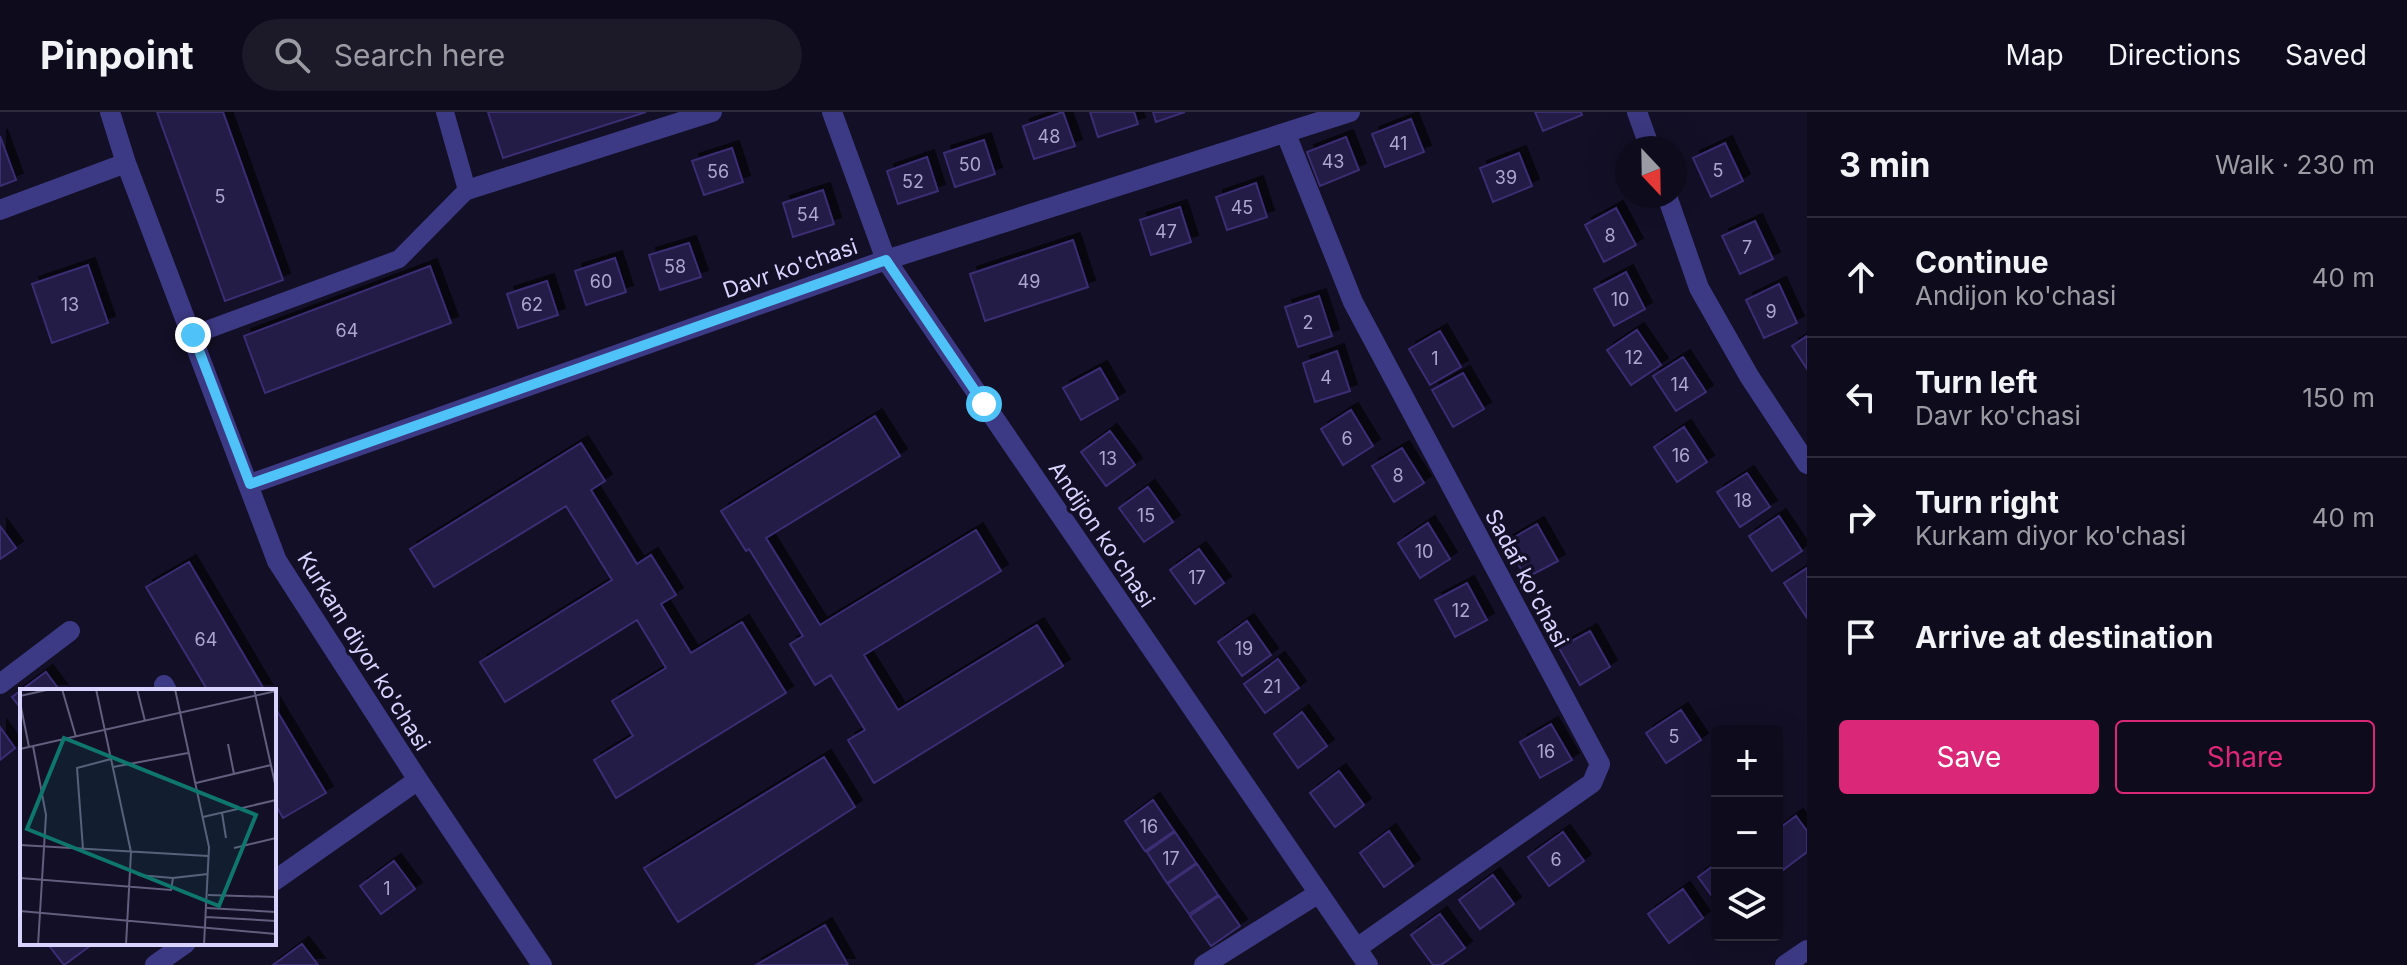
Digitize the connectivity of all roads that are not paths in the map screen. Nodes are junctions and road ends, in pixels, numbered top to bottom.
1 (110, 112) edge
2 (445, 112) edge
3 (712, 112) edge
4 (832, 112) edge
5 (1350, 112) edge
6 (1637, 112) edge
7 (1286, 134) junction
8 (1646, 136) edge
9 (126, 163) junction
10 (467, 190) junction
11 (1671, 208) edge
12 (0, 210) edge
13 (886, 260) junction
14 (193, 335) junction
15 (1807, 464) edge
16 (250, 484) junction
17 (70, 631) dead end
18 (0, 684) edge
19 (418, 780) junction
20 (278, 871) edge
21 (1319, 893) junction
22 (183, 945) edge
23 (1807, 950) edge
24 (1362, 957) edge
25 (155, 965) edge
26 (542, 965) edge
27 (1204, 965) edge
28 (1785, 965) edge

1 - 9 street, Kurkam diyor ko'chasi
2 - 10 lane
3 - 10 street
4 - 13 street, Andijon ko'chasi
5 - 7 street, Davr ko'chasi
6 - 8 street
7 - 13 street, Davr ko'chasi
7 - 24 street, Sadaf ko'chasi
9 - 12 street
9 - 14 street, Kurkam diyor ko'chasi
10 - 14 lane
11 - 15 street
13 - 16 street, Davr ko'chasi
13 - 21 street, Andijon ko'chasi
14 - 16 street, Kurkam diyor ko'chasi
16 - 19 street, Kurkam diyor ko'chasi
17 - 18 street
19 - 20 street
19 - 26 street, Kurkam diyor ko'chasi
21 - 24 street, Andijon ko'chasi
21 - 27 street
22 - 25 street
23 - 28 street

